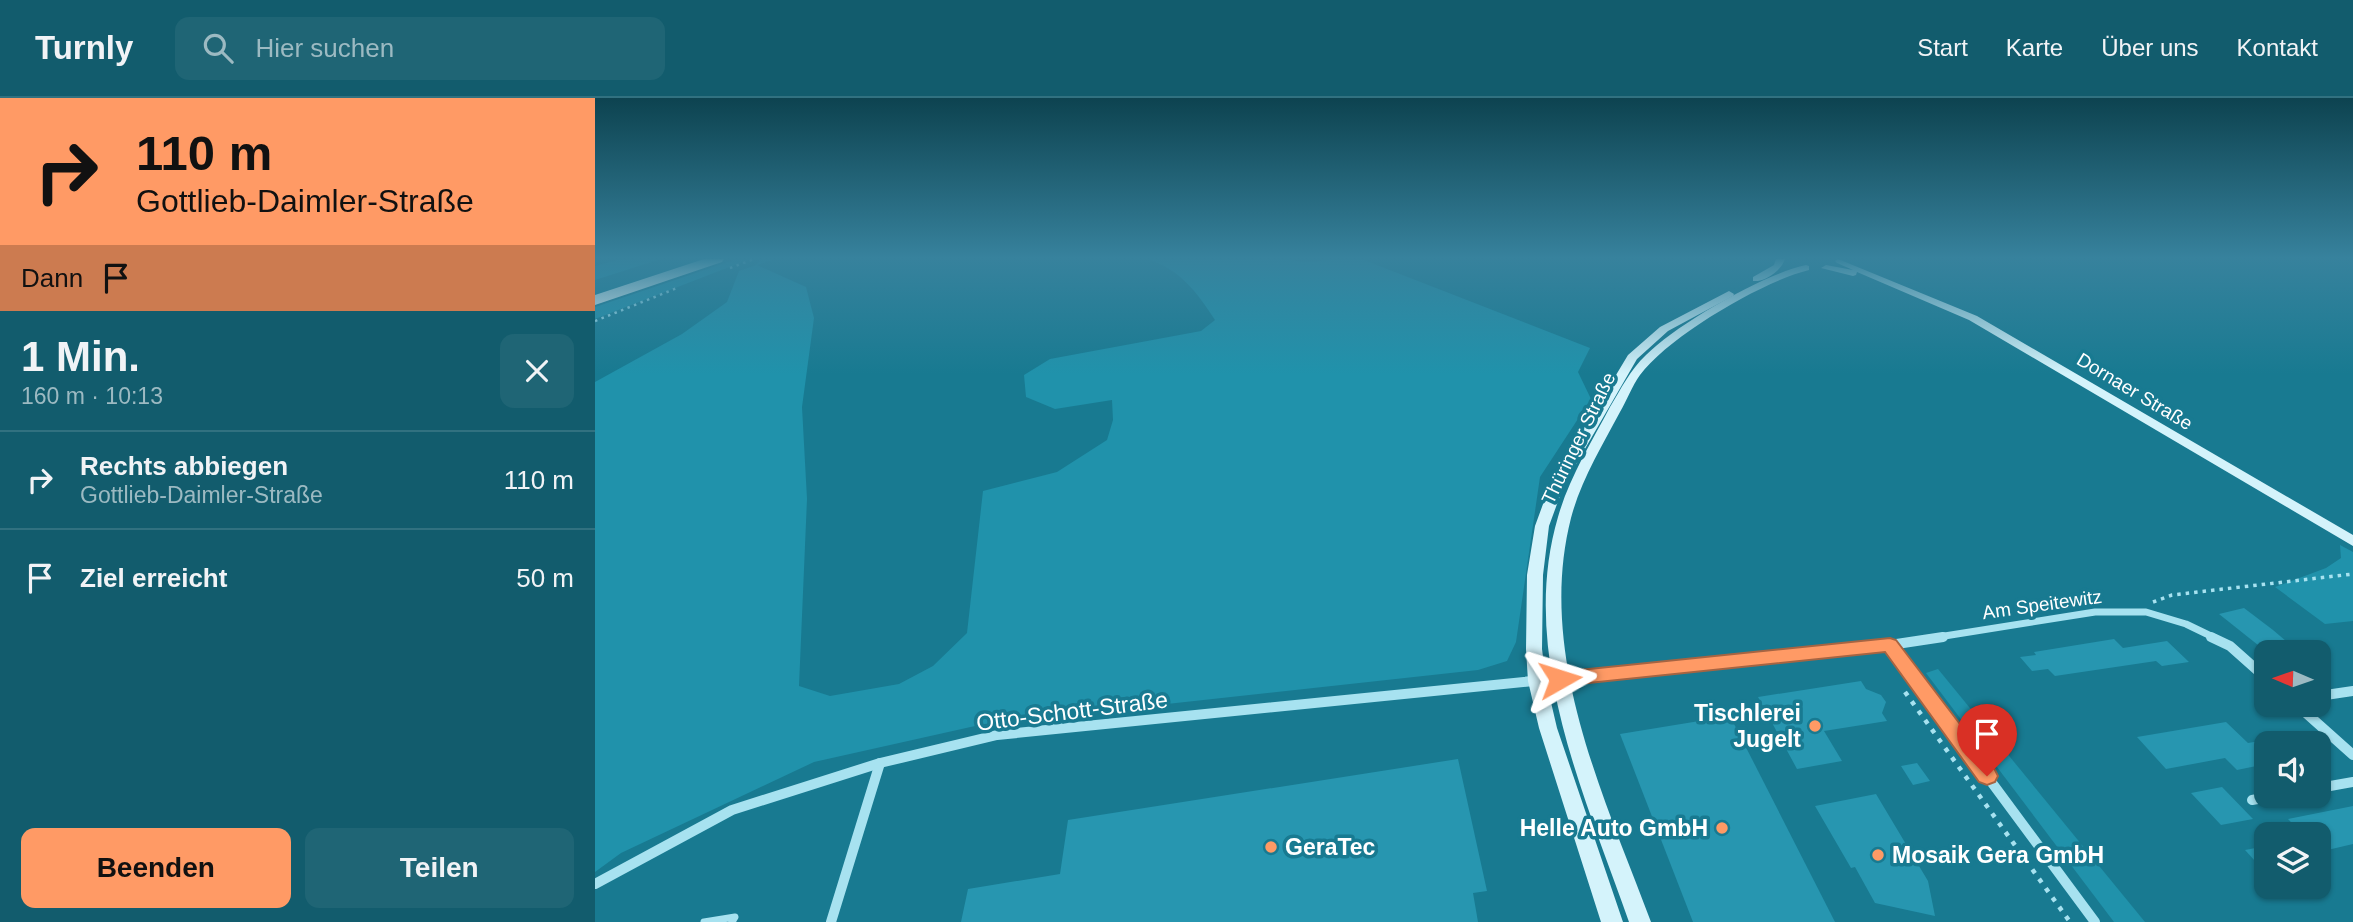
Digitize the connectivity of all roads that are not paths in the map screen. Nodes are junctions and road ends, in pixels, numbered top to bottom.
1 (1722, 297) edge
2 (1743, 297) edge
3 (1923, 297) edge
4 (2353, 541) edge
5 (1890, 645) junction
6 (2254, 667) edge
7 (1560, 679) junction
8 (1538, 681) junction
9 (2353, 691) edge
10 (2331, 694) edge
11 (2312, 718) edge
12 (2353, 755) edge
13 (880, 763) junction
14 (2353, 782) edge
15 (2331, 786) edge
16 (595, 884) edge
17 (705, 922) edge
18 (732, 922) edge
19 (831, 922) edge
20 (1612, 922) edge
21 (1640, 922) edge
22 (2095, 922) edge

1 - 8 main road, Thüringer Straße
2 - 7 main road, Thüringer Straße
3 - 4 main road, Dornaer Straße
5 - 6 street, Am Speitewitz
5 - 7 street, Am Speitewitz
5 - 22 street
7 - 8 street, Otto-Schott-Straße
7 - 21 main road, Thüringer Straße
8 - 13 street, Otto-Schott-Straße
8 - 20 main road, Thüringer Straße
9 - 10 street
11 - 12 street
13 - 16 street, Otto-Schott-Straße
13 - 19 street
14 - 15 street
17 - 18 lane

